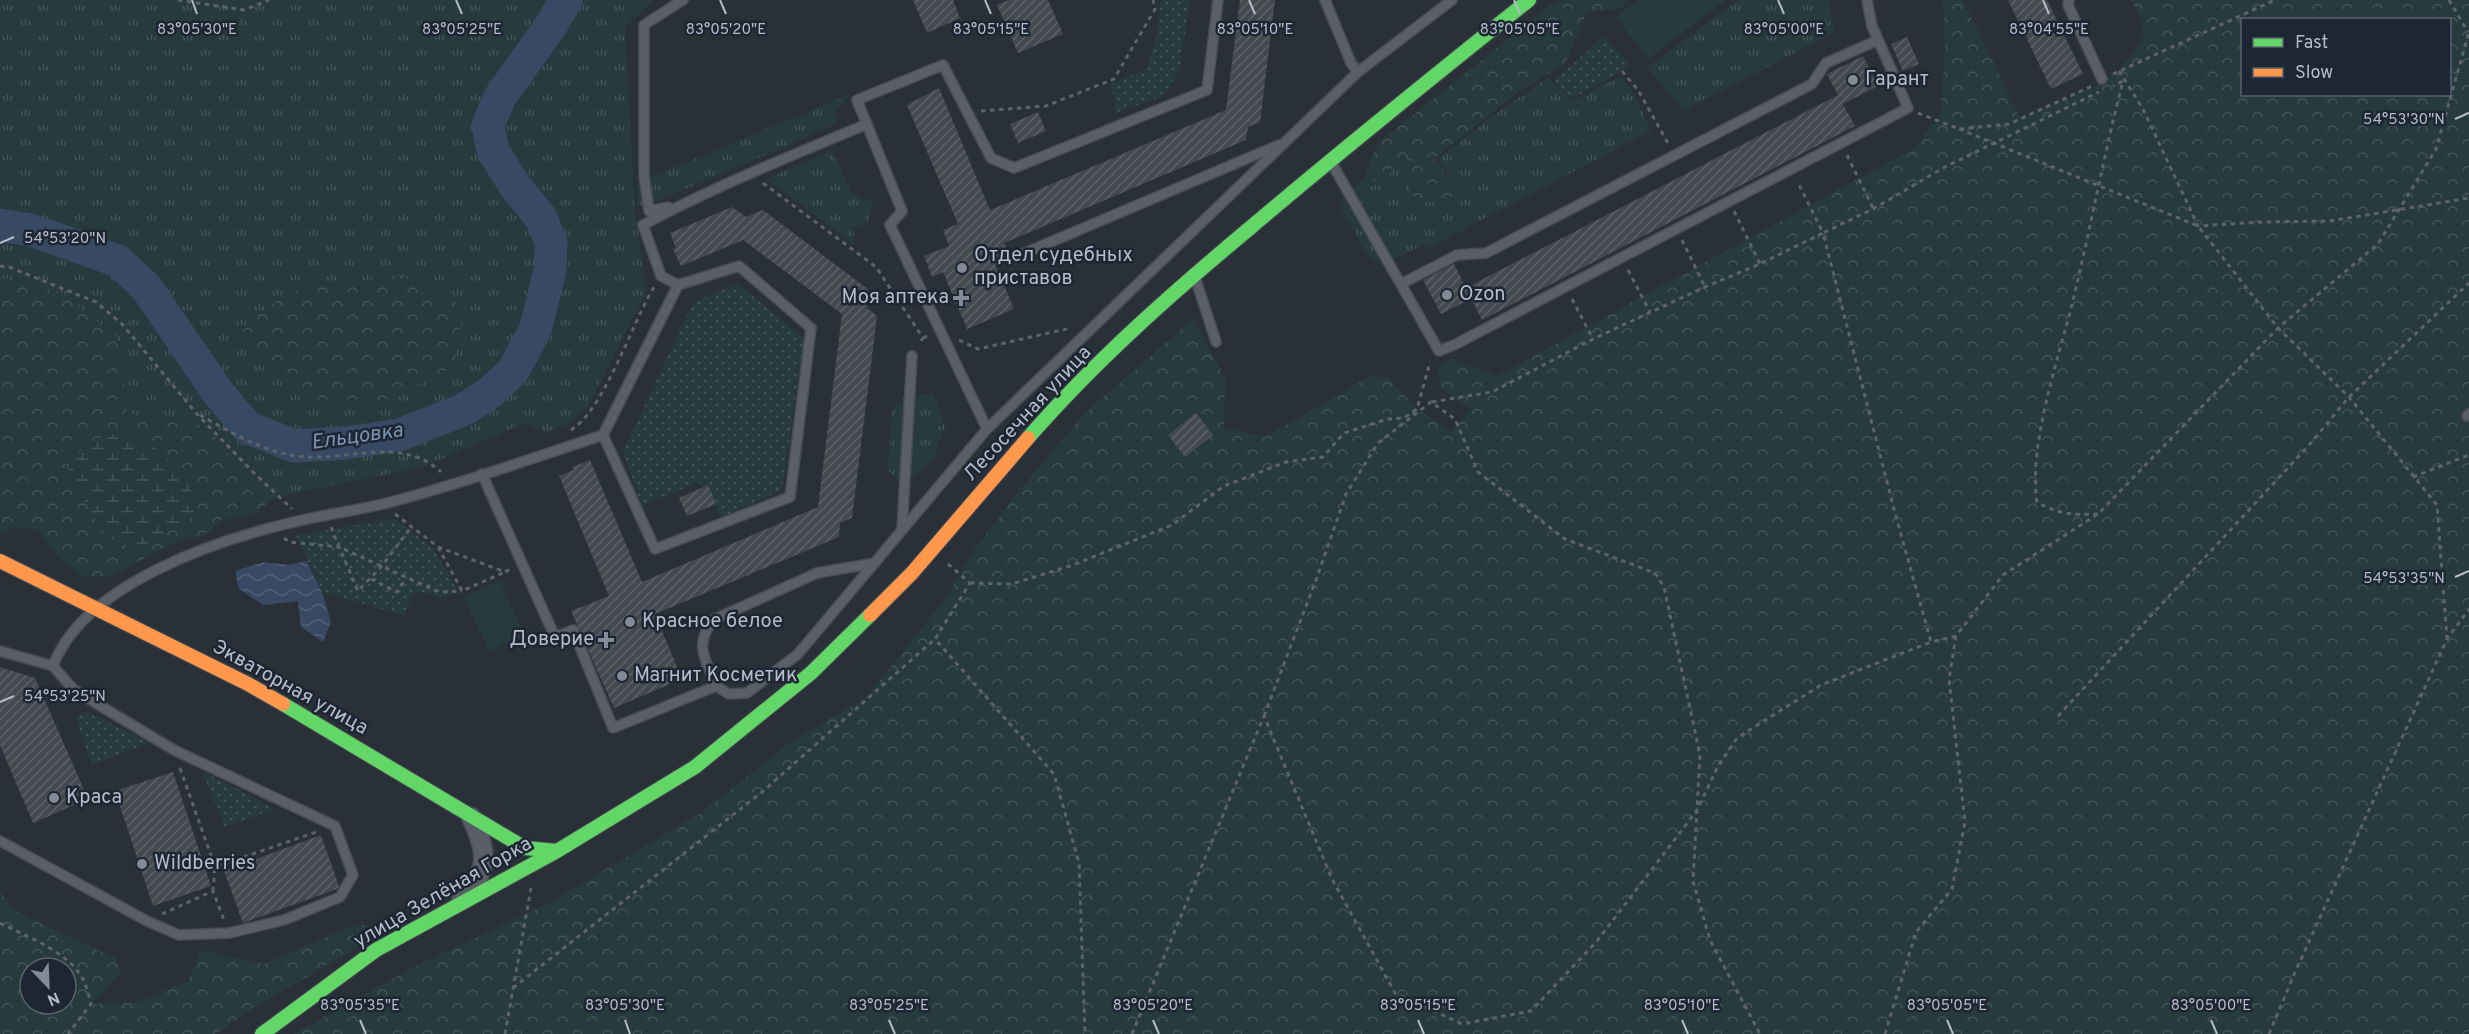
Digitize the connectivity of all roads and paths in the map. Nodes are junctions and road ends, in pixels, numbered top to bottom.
1 (178, 0) edge
2 (269, 0) edge
3 (683, 0) edge
4 (1153, 0) edge
5 (1218, 0) edge
6 (1325, 0) edge
7 (1452, 0) edge
8 (1528, 0) edge
9 (1867, 0) edge
10 (2069, 0) edge
11 (2275, 0) edge
12 (2449, 0) edge
13 (2469, 33) edge
14 (1878, 40) junction
15 (1622, 71) dead end
16 (2119, 71) junction
17 (1358, 72) junction
18 (2102, 79) junction
19 (2123, 81) junction
20 (2113, 86) dead end
21 (2103, 90) dead end
22 (1908, 108) junction
23 (967, 112) junction
24 (867, 124) junction
25 (1959, 129) junction
26 (1842, 142) junction
27 (1284, 143) junction
28 (1993, 143) junction
29 (1674, 154) junction
30 (1330, 160) junction
31 (1790, 169) junction
32 (749, 173) junction
33 (2099, 186) junction
34 (2469, 198) edge
35 (1730, 202) junction
36 (678, 206) junction
37 (1873, 209) junction
38 (2399, 209) junction
39 (2198, 226) junction
40 (1677, 230) junction
41 (1822, 233) junction
42 (1020, 255) dead end
43 (1622, 258) junction
44 (1760, 264) junction
45 (0, 266) edge
46 (1194, 275) junction
47 (661, 276) junction
48 (2469, 283) edge
49 (1401, 284) junction
50 (678, 285) junction
51 (1565, 287) junction
52 (1705, 287) junction
53 (1650, 312) junction
54 (1073, 327) dead end
55 (2278, 328) junction
56 (940, 329) junction
57 (1593, 339) junction
58 (1216, 342) dead end
59 (1435, 345) junction
60 (912, 356) joint
61 (2349, 398) junction
62 (1431, 402) junction
63 (196, 413) junction
64 (987, 429) junction
65 (563, 434) dead end
66 (603, 435) junction
67 (2469, 455) edge
68 (449, 470) dead end
69 (441, 472) junction
70 (482, 474) junction
71 (430, 476) dead end
72 (2414, 477) junction
73 (382, 504) junction
74 (2097, 514) junction
75 (327, 515) junction
76 (300, 516) dead end
77 (411, 527) junction
78 (272, 529) junction
79 (902, 529) junction
80 (339, 547) junction
81 (438, 547) junction
82 (932, 550) junction
83 (0, 561) edge
84 (875, 563) junction
85 (523, 564) junction
86 (381, 567) junction
87 (505, 572) junction
88 (406, 578) junction
89 (370, 579) junction
90 (970, 583) junction
91 (462, 591) junction
92 (94, 608) junction
93 (2469, 609) edge
94 (1956, 636) junction
95 (935, 639) junction
96 (2447, 639) junction
97 (1931, 642) junction
98 (0, 651) edge
99 (53, 666) junction
100 (716, 687) junction
101 (1264, 716) junction
102 (2058, 716) dead end
103 (174, 750) junction
104 (1697, 810) junction
105 (471, 817) junction
106 (335, 826) junction
107 (0, 841) edge
108 (557, 851) junction
109 (536, 863) junction
110 (214, 867) junction
111 (213, 891) junction
112 (457, 906) junction
113 (147, 921) junction
114 (0, 923) edge
115 (229, 933) junction
116 (513, 988) junction
117 (68, 1034) edge
118 (262, 1034) edge
119 (504, 1034) edge
120 (1085, 1034) edge
121 (1132, 1034) edge
122 (1760, 1034) edge
123 (1885, 1034) edge
124 (2270, 1034) edge

1 - 2 path
3 - 36 lane
4 - 23 path
5 - 23 lane
6 - 17 lane
7 - 17 lane
8 - 30 street, Лесосечная улица
9 - 14 lane
10 - 18 lane
11 - 16 path
12 - 13 path
13 - 38 path
14 - 22 lane
14 - 29 lane
15 - 29 path
16 - 18 path
16 - 19 path
17 - 27 lane
18 - 25 path
19 - 20 path
19 - 33 path
19 - 39 path
21 - 28 path
22 - 25 path
22 - 26 lane
23 - 24 lane
24 - 32 lane
24 - 56 lane
25 - 28 path
26 - 31 lane
26 - 37 path
27 - 42 lane
27 - 64 lane
28 - 33 path
28 - 37 path
29 - 49 lane
30 - 46 street, Лесосечная улица
30 - 49 lane
31 - 35 lane
31 - 41 path
32 - 36 lane
32 - 60 path
33 - 39 path
33 - 74 path
34 - 38 path
35 - 40 lane
35 - 44 path
36 - 47 lane
37 - 41 path
38 - 39 path
38 - 55 path
39 - 55 path
40 - 43 lane
40 - 52 path
41 - 44 path
41 - 97 path
43 - 51 lane
43 - 53 path
44 - 52 path
45 - 63 path
46 - 58 lane
46 - 82 street, Лесосечная улица
47 - 50 lane
47 - 65 path
48 - 61 path
49 - 59 lane
50 - 66 lane
50 - 66 lane
51 - 57 path
51 - 59 lane
52 - 53 path
53 - 57 path
54 - 56 path
55 - 61 path
55 - 74 path
56 - 64 lane
57 - 62 path
59 - 90 path
60 - 79 lane
61 - 72 path
61 - 102 path
62 - 101 path
62 - 104 path
63 - 69 path
63 - 76 path
64 - 79 lane
66 - 70 lane
67 - 72 path
68 - 69 path
69 - 71 path
70 - 73 lane
70 - 85 lane
72 - 96 path
73 - 75 lane
73 - 77 path
74 - 94 path
75 - 78 lane
75 - 80 path
77 - 81 path
77 - 86 path
78 - 80 path
78 - 92 lane
79 - 84 lane
80 - 86 path
80 - 89 path
81 - 87 path
81 - 91 path
82 - 90 path
82 - 108 street, Лесосечная улица
83 - 92 street, Экваторная улица
84 - 100 lane
84 - 100 lane
85 - 87 path
85 - 100 lane
86 - 88 path
86 - 89 path
87 - 91 path
88 - 89 path
88 - 91 path
90 - 95 path
92 - 99 lane
92 - 105 street, Экваторная улица
93 - 96 path
94 - 97 path
94 - 123 path
95 - 116 path
95 - 120 path
96 - 124 path
97 - 104 path
98 - 99 lane
99 - 103 lane
101 - 104 path
101 - 121 path
103 - 106 lane
103 - 110 path
104 - 122 path
105 - 108 street, Экваторная улица
105 - 112 street
106 - 110 path
106 - 115 lane
107 - 113 lane
108 - 109 street, улица Зелёная Горка
109 - 112 street, улица Зелёная Горка
109 - 116 path
110 - 111 path
111 - 113 path
111 - 115 path
112 - 118 street, улица Зелёная Горка
113 - 115 lane
114 - 117 path
116 - 119 path

